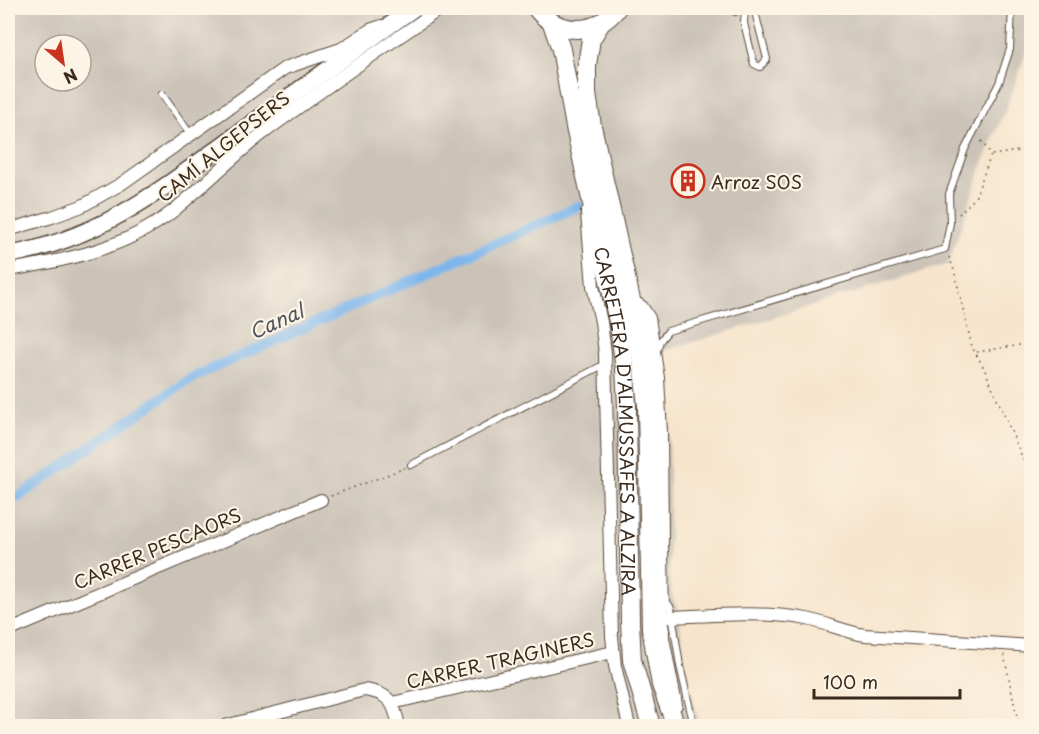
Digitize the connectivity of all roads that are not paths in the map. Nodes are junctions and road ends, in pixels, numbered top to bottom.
1 (414, 8) edge
2 (441, 8) edge
3 (536, 8) edge
4 (617, 8) edge
5 (746, 8) edge
6 (754, 8) edge
7 (1012, 8) edge
8 (394, 22) junction
9 (552, 23) junction
10 (601, 23) junction
11 (162, 94) dead end
12 (573, 117) junction
13 (191, 135) junction
14 (8, 230) edge
15 (8, 255) edge
16 (8, 270) edge
17 (632, 300) junction
18 (655, 357) junction
19 (606, 363) junction
20 (411, 465) road end
21 (321, 500) road end
22 (662, 596) junction
23 (672, 617) junction
24 (8, 631) edge
25 (1032, 646) edge
26 (613, 652) junction
27 (392, 703) junction
28 (625, 711) junction
29 (225, 726) edge
30 (399, 726) edge
31 (620, 726) edge
32 (629, 726) edge
33 (651, 726) edge
34 (676, 726) edge
35 (682, 726) edge
36 (694, 726) edge

1 - 8 main road
2 - 16 street, CAMÍ ALGEPSERS
3 - 9 main road
4 - 10 main road
5 - 6 lane
7 - 18 lane
8 - 13 street
8 - 15 main road
9 - 10 main road
9 - 12 main road, CARRETERA D'ALMUSSAFES A ALZIRA
10 - 17 main road, CARRETERA D'ALMUSSAFES A ALZIRA
11 - 13 lane
12 - 19 street, CARRETERA D'ALMUSSAFES A ALZIRA
12 - 33 main road, CARRETERA D'ALMUSSAFES A ALZIRA
13 - 14 street
17 - 18 street, CARRETERA D'ALMUSSAFES A ALZIRA
17 - 34 main road, CARRETERA D'ALMUSSAFES A ALZIRA
18 - 22 street, CARRETERA D'ALMUSSAFES A ALZIRA
19 - 20 lane
19 - 26 street, CARRETERA D'ALMUSSAFES A ALZIRA
21 - 24 street, CARRER PESCAORS
22 - 23 lane
22 - 35 street, CARRETERA D'ALMUSSAFES A ALZIRA
23 - 25 street
23 - 36 lane
26 - 27 street, CARRER TRAGINERS
26 - 28 street, CARRETERA D'ALMUSSAFES A ALZIRA
27 - 29 street, CARRER TRAGINERS
27 - 30 street
28 - 31 street
28 - 32 street, CARRETERA D'ALMUSSAFES A ALZIRA

